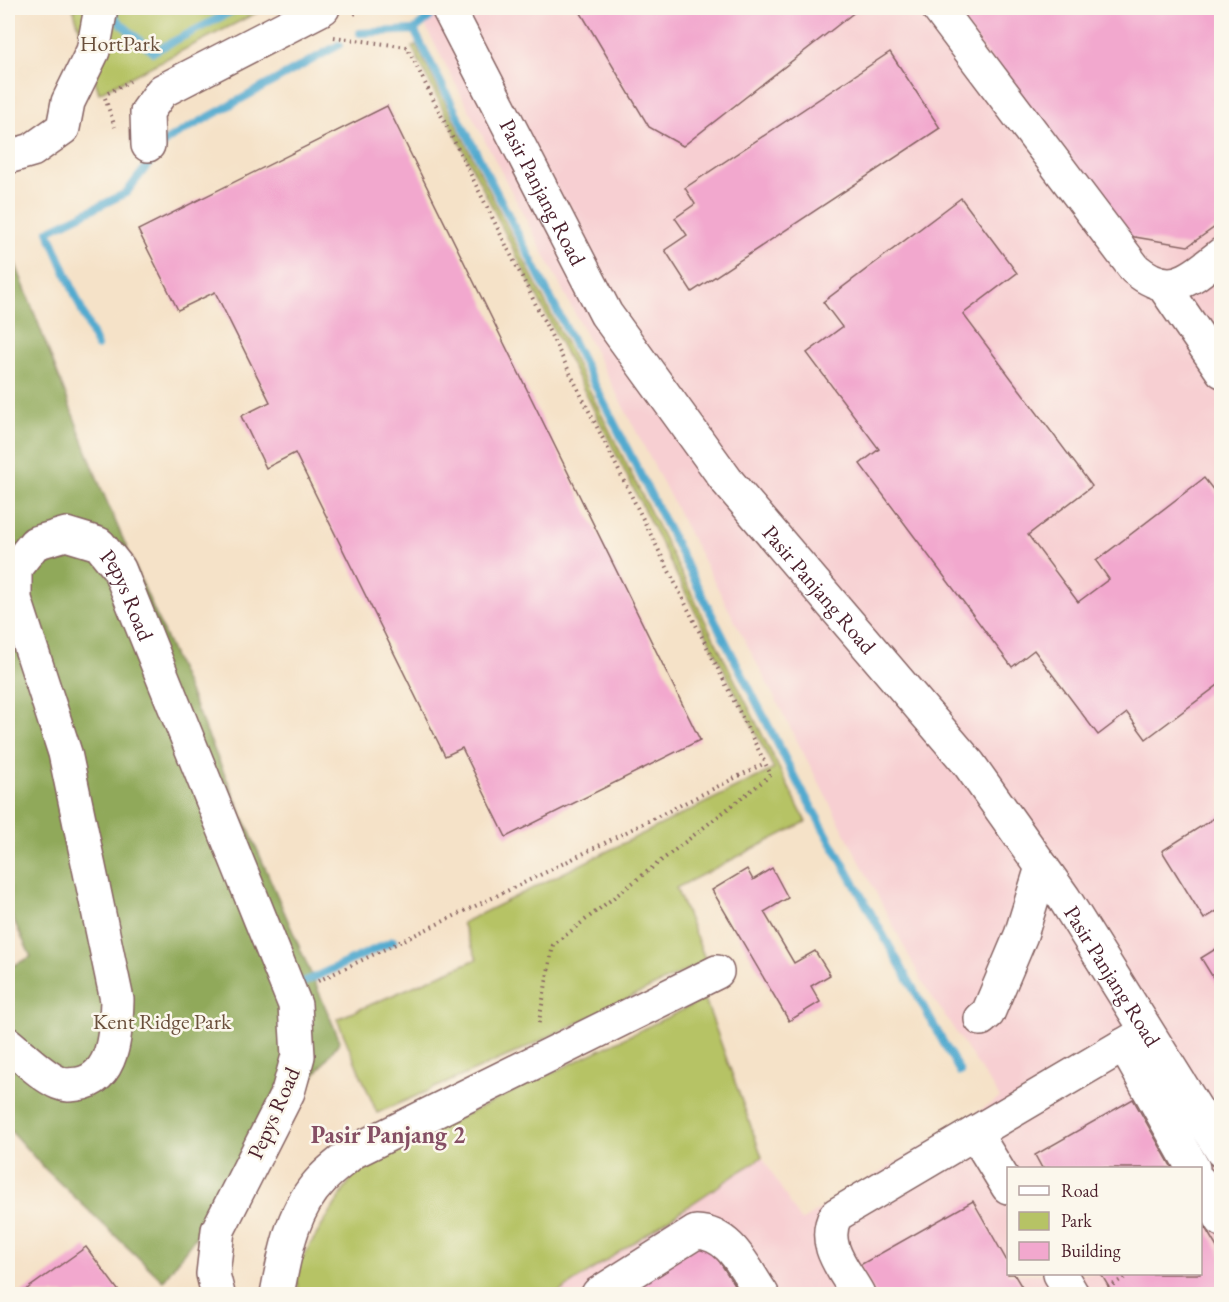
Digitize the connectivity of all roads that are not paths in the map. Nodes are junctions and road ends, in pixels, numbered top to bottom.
1 (448, 8) edge
2 (938, 8) edge
3 (100, 11) edge
4 (325, 22) edge
5 (148, 145) dead end
6 (8, 157) edge
7 (1221, 254) edge
8 (1163, 285) junction
9 (1221, 371) edge
10 (1042, 867) junction
11 (717, 972) dead end
12 (981, 1019) dead end
13 (1135, 1039) junction
14 (8, 1044) edge
15 (975, 1133) junction
16 (1221, 1151) edge
17 (1193, 1167) edge
18 (1007, 1185) edge
19 (1202, 1186) edge
20 (1221, 1220) edge
21 (1061, 1275) edge
22 (218, 1294) edge
23 (277, 1294) edge
24 (598, 1294) edge
25 (762, 1294) edge
26 (858, 1294) edge
27 (1072, 1294) edge

1 - 10 street, Pasir Panjang Road
2 - 8 street
3 - 6 street
4 - 5 street
7 - 8 street
8 - 9 street
10 - 12 street
10 - 13 street, Pasir Panjang Road
11 - 23 street
13 - 15 street
13 - 16 street, Pasir Panjang Road
13 - 17 street
14 - 22 street, Pepys Road
15 - 18 street
15 - 26 street
19 - 20 street
21 - 27 street
24 - 25 street

